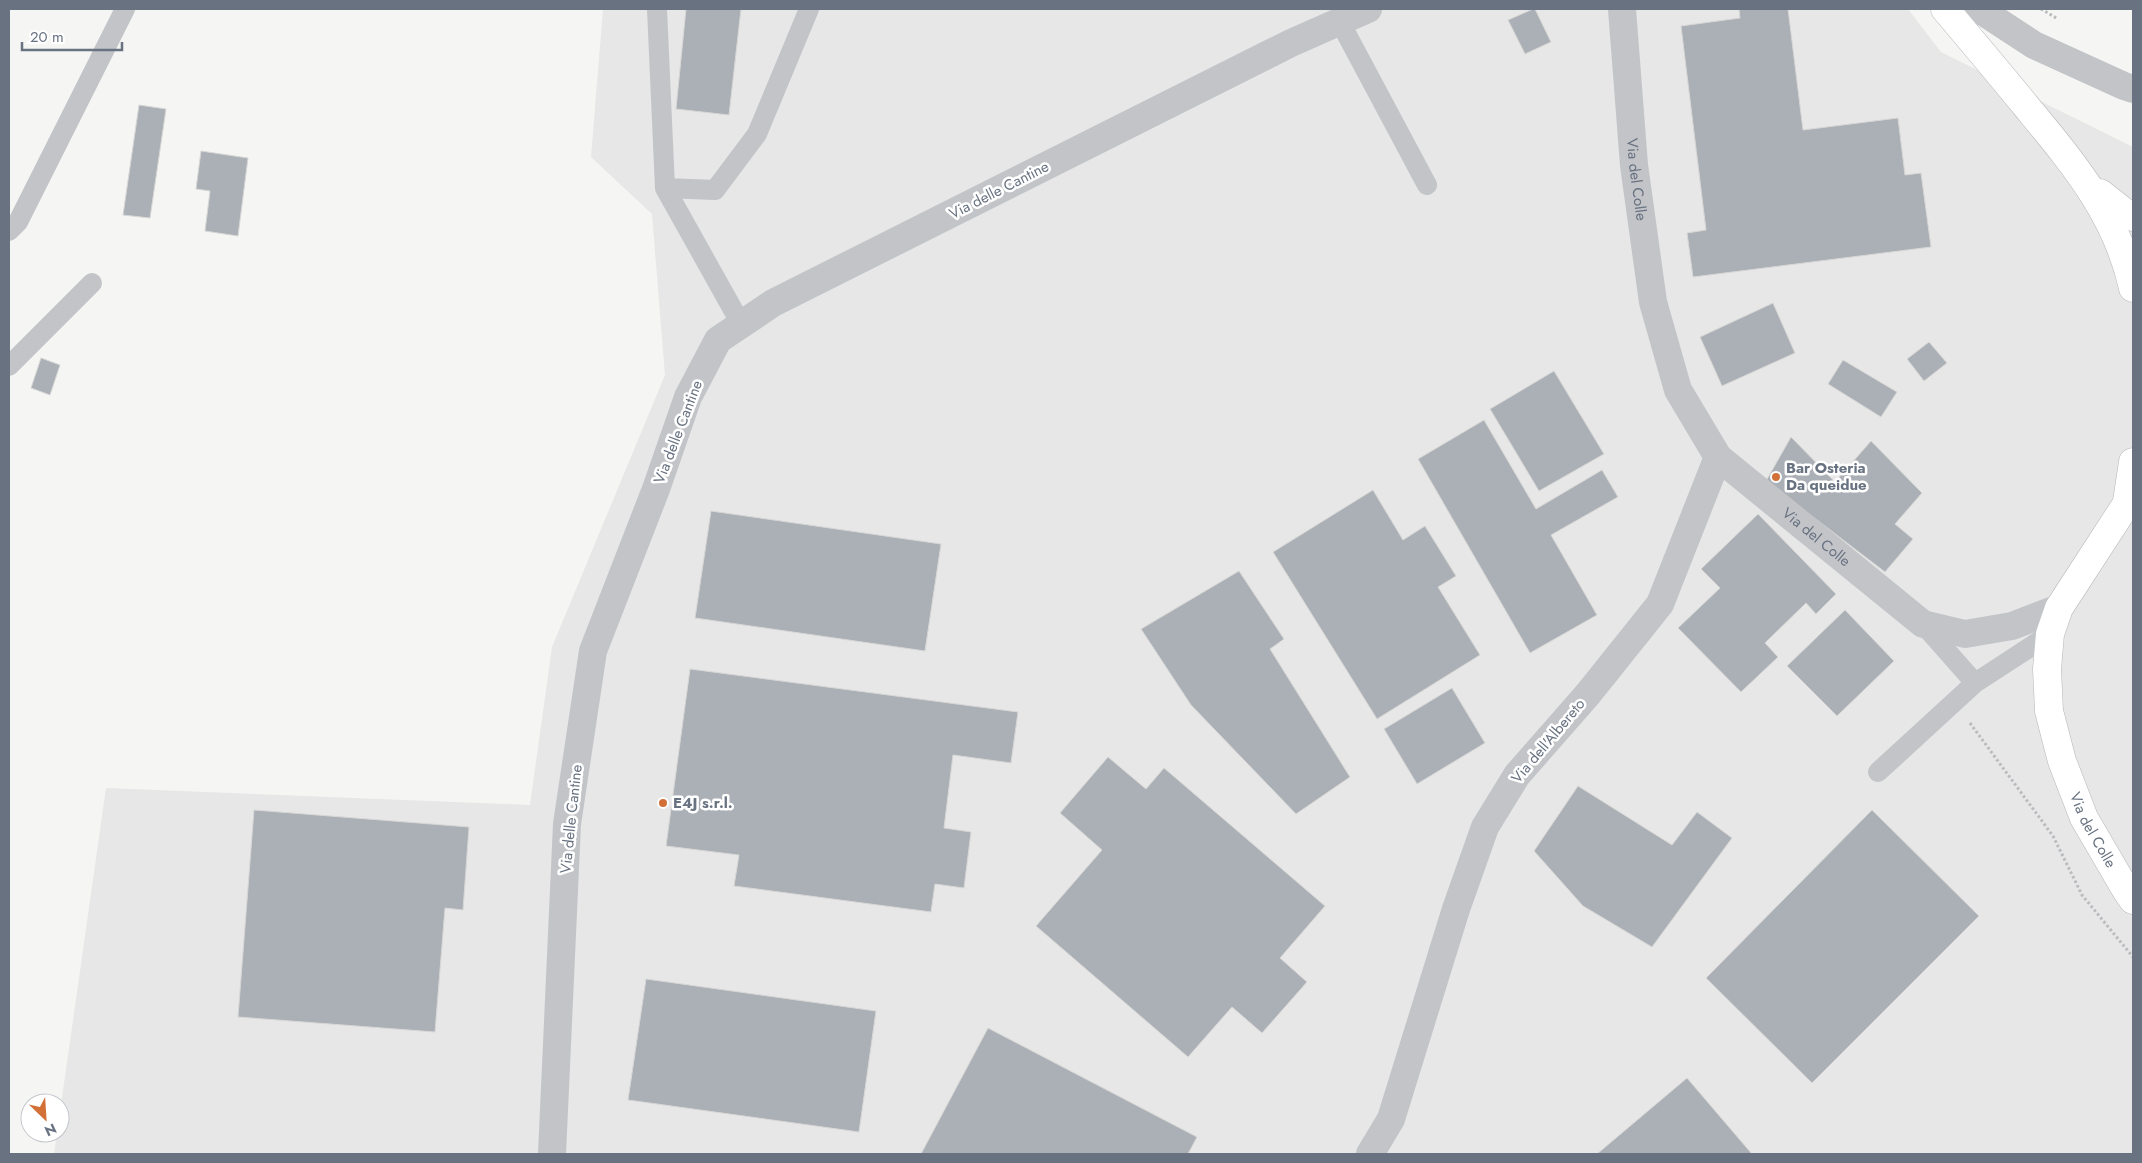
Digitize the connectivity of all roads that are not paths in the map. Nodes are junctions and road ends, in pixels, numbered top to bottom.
1 (125, 9) edge
2 (657, 9) edge
3 (809, 9) edge
4 (1368, 9) edge
5 (1622, 9) edge
6 (1945, 9) edge
7 (1979, 9) edge
8 (1340, 22) junction
9 (2133, 89) edge
10 (1427, 185) dead end
11 (2089, 185) junction
12 (665, 188) junction
13 (2133, 217) edge
14 (9, 231) edge
15 (92, 283) dead end
16 (2133, 288) edge
17 (741, 324) junction
18 (9, 366) edge
19 (1718, 457) junction
20 (2133, 462) edge
21 (2130, 498) edge
22 (2059, 608) junction
23 (1923, 624) junction
24 (2050, 634) junction
25 (1975, 683) junction
26 (1878, 772) dead end
27 (2133, 900) edge
28 (552, 1154) edge
29 (1370, 1154) edge

1 - 14 lane
2 - 12 lane
3 - 12 lane
4 - 8 street, Via delle Cantine
5 - 19 street, Via del Colle
6 - 11 main road
7 - 9 street
8 - 10 lane
8 - 17 street, Via delle Cantine
11 - 13 main road
11 - 16 main road
12 - 17 lane
15 - 18 lane
17 - 28 street, Via delle Cantine
19 - 23 street, Via del Colle
19 - 29 street, Via dell'Albereto
20 - 21 main road
21 - 22 main road
22 - 23 street, Via del Colle
22 - 24 main road, Via del Colle
23 - 25 lane
24 - 25 lane
24 - 27 main road, Via del Colle
25 - 26 lane

